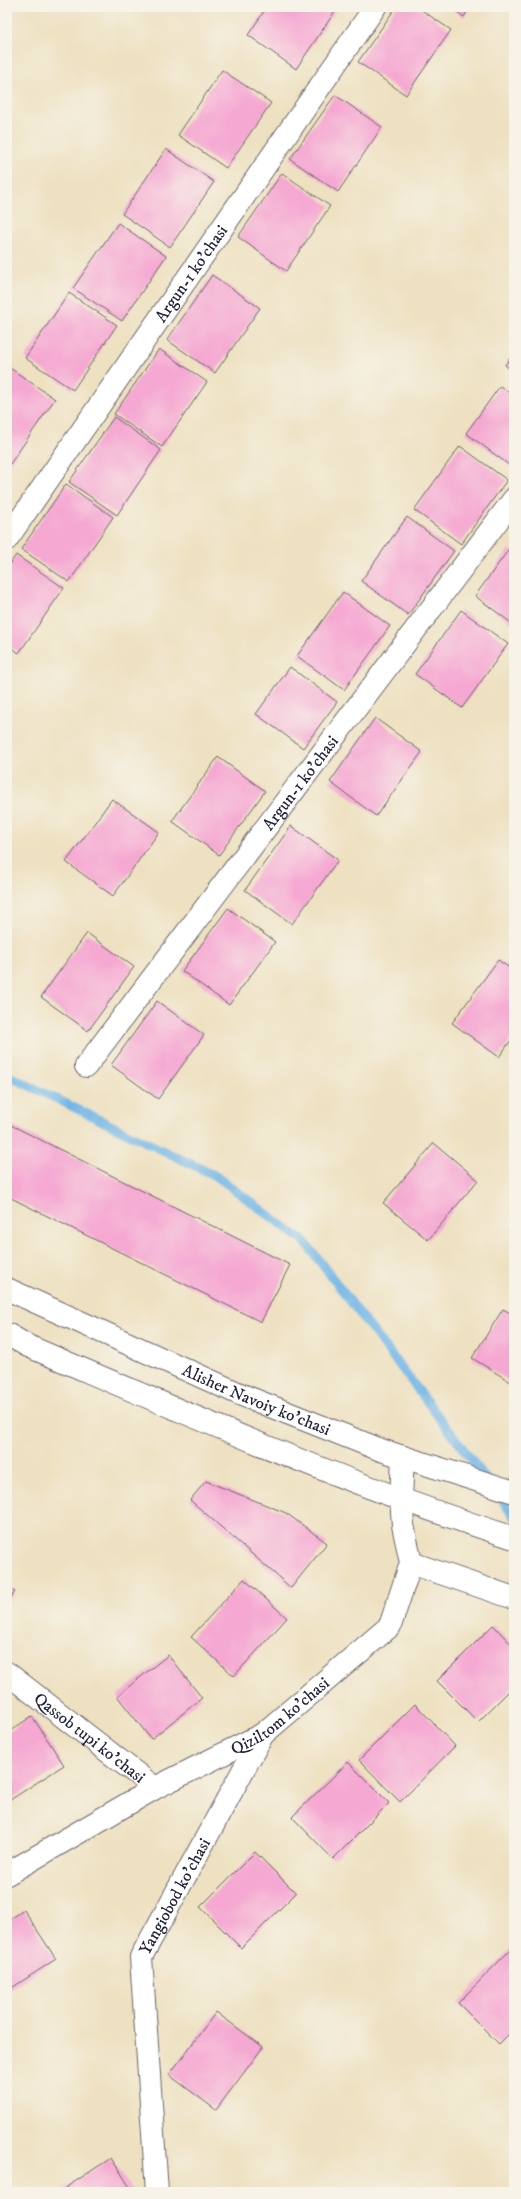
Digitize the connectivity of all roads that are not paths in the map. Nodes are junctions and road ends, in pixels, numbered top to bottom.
1 (375, 7) edge
2 (514, 499) edge
3 (7, 540) edge
4 (86, 1066) dead end
5 (7, 1289) edge
6 (7, 1334) edge
7 (403, 1457) junction
8 (512, 1492) edge
9 (401, 1498) junction
10 (514, 1538) edge
11 (411, 1563) junction
12 (514, 1598) edge
13 (7, 1672) edge
14 (263, 1734) junction
15 (155, 1788) junction
16 (7, 1874) edge
17 (157, 2192) edge

1 - 3 street, Argun-1 ko'chasi
2 - 4 street, Argun-1 ko'chasi
5 - 7 street, Alisher Navoiy ko'chasi
6 - 9 street
7 - 8 street, Alisher Navoiy ko'chasi
7 - 9 street
9 - 10 street
9 - 11 street
11 - 12 street
11 - 14 street, Qiziltom ko'chasi
13 - 15 street, Qassob tupi ko'chasi
14 - 15 street, Qiziltom ko'chasi
14 - 17 street, Yangiobod ko'chasi
15 - 16 street, Qiziltom ko'chasi

